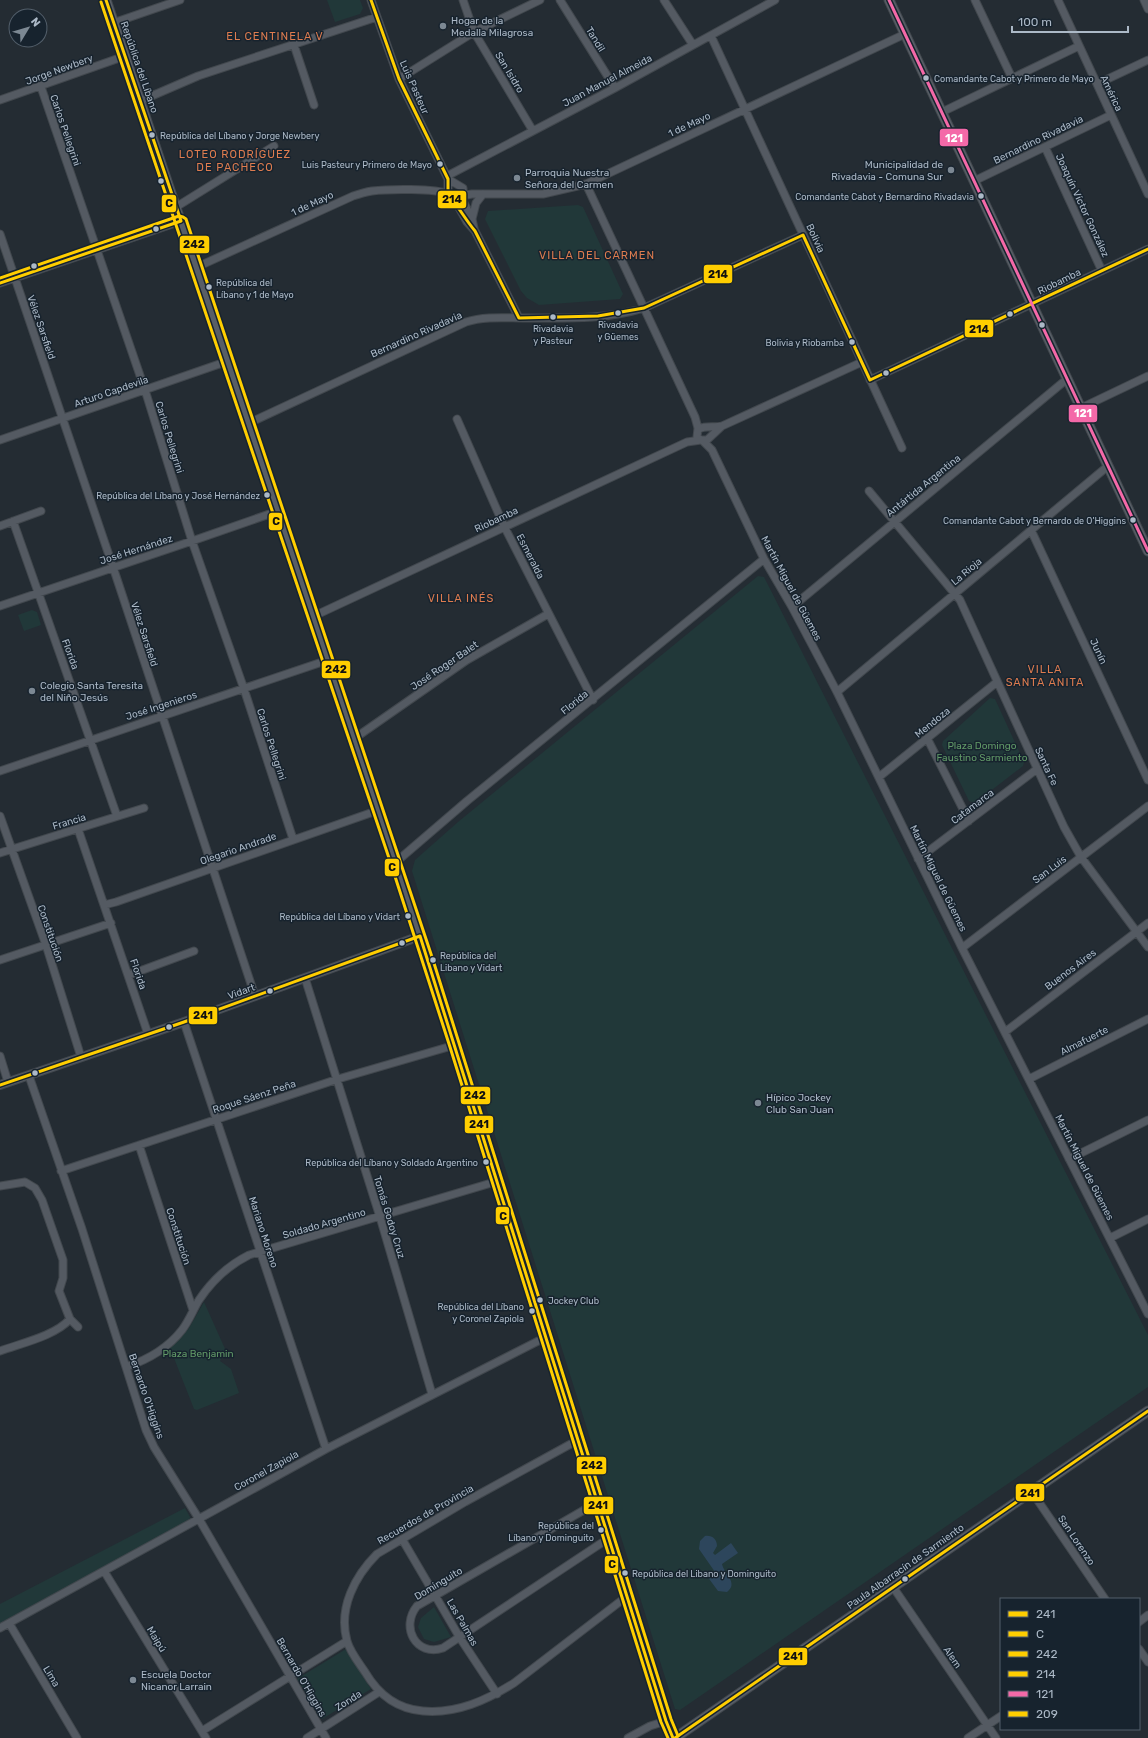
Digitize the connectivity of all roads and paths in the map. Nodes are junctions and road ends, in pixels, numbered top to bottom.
1 (106, 0) edge
2 (180, 0) edge
3 (371, 0) edge
4 (463, 0) edge
5 (540, 0) edge
6 (560, 0) edge
7 (664, 0) edge
8 (889, 0) edge
9 (975, 0) edge
10 (1058, 0) edge
11 (1144, 0) edge
12 (770, 1) edge
13 (1148, 9) edge
14 (377, 17) junction
15 (113, 23) junction
16 (474, 32) junction
17 (905, 34) junction
18 (711, 36) junction
19 (294, 44) junction
20 (693, 45) junction
21 (1079, 46) junction
22 (125, 56) junction
23 (1148, 60) edge
24 (1012, 78) junction
25 (399, 79) junction
26 (1096, 84) junction
27 (41, 87) junction
28 (615, 88) junction
29 (0, 100) edge
30 (140, 101) junction
31 (314, 105) dead end
32 (745, 109) junction
33 (942, 112) junction
34 (1111, 115) junction
35 (533, 131) junction
36 (274, 146) dead end
37 (1045, 147) junction
38 (447, 177) junction
39 (974, 181) junction
40 (586, 184) junction
41 (462, 188) junction
42 (449, 191) junction
43 (472, 194) junction
44 (484, 194) junction
45 (1148, 194) edge
46 (461, 197) junction
47 (176, 207) junction
48 (472, 219) junction
49 (181, 220) junction
50 (475, 231) junction
51 (0, 234) edge
52 (803, 234) junction
53 (1148, 249) edge
54 (97, 250) junction
55 (196, 267) junction
56 (1102, 271) junction
57 (15, 278) junction
58 (0, 283) edge
59 (1032, 305) junction
60 (644, 308) junction
61 (519, 318) junction
62 (228, 361) junction
63 (862, 362) junction
64 (1148, 376) edge
65 (1068, 379) junction
66 (870, 380) junction
67 (145, 390) junction
68 (1081, 408) junction
69 (62, 419) junction
70 (457, 419) dead end
71 (249, 423) junction
72 (722, 426) junction
73 (701, 429) junction
74 (706, 438) junction
75 (0, 440) edge
76 (687, 442) junction
77 (902, 448) dead end
78 (1108, 466) junction
79 (869, 491) dead end
80 (41, 511) dead end
81 (278, 511) junction
82 (13, 521) junction
83 (895, 522) junction
84 (0, 526) edge
85 (504, 526) junction
86 (1031, 530) junction
87 (1145, 536) edge
88 (192, 542) junction
89 (1148, 551) edge
90 (764, 559) junction
91 (113, 568) junction
92 (39, 592) junction
93 (955, 594) junction
94 (0, 606) edge
95 (792, 607) junction
96 (548, 614) junction
97 (314, 616) junction
98 (328, 660) junction
99 (997, 682) junction
100 (244, 689) junction
101 (837, 692) junction
102 (593, 700) junction
103 (161, 716) junction
104 (355, 738) junction
105 (927, 738) junction
106 (91, 739) junction
107 (1037, 769) junction
108 (0, 771) edge
109 (879, 777) junction
110 (1148, 780) edge
111 (1148, 806) edge
112 (144, 808) dead end
113 (379, 810) junction
114 (0, 816) edge
115 (118, 816) junction
116 (968, 820) junction
117 (78, 829) junction
118 (293, 839) junction
119 (12, 849) junction
120 (0, 853) edge
121 (1081, 857) junction
122 (918, 859) junction
123 (396, 862) junction
124 (212, 868) junction
125 (104, 905) junction
126 (111, 923) junction
127 (1148, 923) edge
128 (1136, 932) junction
129 (420, 936) junction
130 (46, 945) junction
131 (1148, 947) edge
132 (962, 948) junction
133 (194, 951) dead end
134 (0, 960) edge
135 (128, 975) junction
136 (305, 978) junction
137 (255, 996) junction
138 (1148, 1019) edge
139 (184, 1022) junction
140 (1004, 1032) junction
141 (148, 1034) junction
142 (455, 1045) junction
143 (0, 1056) edge
144 (81, 1057) junction
145 (29, 1076) junction
146 (338, 1079) junction
147 (1029, 1080) junction
148 (8, 1082) junction
149 (0, 1085) edge
150 (216, 1118) junction
151 (1148, 1120) edge
152 (139, 1145) junction
153 (1069, 1159) junction
154 (61, 1171) junction
155 (498, 1181) junction
156 (0, 1186) edge
157 (380, 1217) junction
158 (1148, 1219) edge
159 (1110, 1238) junction
160 (260, 1252) junction
161 (194, 1310) junction
162 (1148, 1314) edge
163 (70, 1319) junction
164 (78, 1327) dead end
165 (546, 1337) junction
166 (0, 1351) edge
167 (126, 1368) junction
168 (432, 1394) junction
169 (1148, 1411) edge
170 (578, 1440) junction
171 (326, 1449) junction
172 (1032, 1492) junction
173 (598, 1502) junction
174 (199, 1518) junction
175 (609, 1538) junction
176 (402, 1539) junction
177 (104, 1571) junction
178 (893, 1587) junction
179 (436, 1594) junction
180 (626, 1597) junction
181 (1104, 1598) edge
182 (9, 1623) junction
183 (0, 1628) edge
184 (460, 1638) junction
185 (347, 1641) junction
186 (1140, 1650) edge
187 (1148, 1662) edge
188 (290, 1676) junction
189 (379, 1692) junction
190 (497, 1694) junction
191 (1000, 1717) edge
192 (666, 1721) junction
193 (987, 1725) junction
194 (321, 1729) junction
195 (204, 1735) edge
196 (77, 1738) edge
197 (307, 1738) edge
198 (326, 1738) edge
199 (628, 1738) edge
200 (674, 1738) edge
201 (968, 1738) edge
202 (996, 1738) edge

1 - 15 main road, República del Líbano
2 - 15 street
3 - 14 street, Luis Pasteur
4 - 16 street, San Isidro
5 - 16 street
6 - 28 street, Tandil
7 - 20 street
8 - 17 main road
9 - 24 street
10 - 21 street, América
11 - 13 street
12 - 18 street, Juan Manuel Almeida
14 - 19 street
14 - 25 street, Luis Pasteur
15 - 22 main road, República del Líbano
16 - 25 street
16 - 35 street, San Isidro
17 - 32 street, 1 de Mayo
17 - 33 main road
18 - 20 street, Juan Manuel Almeida
18 - 32 street, Bolivia
19 - 30 street
19 - 31 street
20 - 28 street, Juan Manuel Almeida
21 - 24 street
21 - 26 street, América
22 - 27 street, Jorge Newbery
22 - 30 main road, República del Líbano
23 - 26 street
24 - 33 street
25 - 38 street, Luis Pasteur
26 - 34 street, América
27 - 29 street, Jorge Newbery
27 - 54 street, Carlos Pellegrini
28 - 35 street, Juan Manuel Almeida
30 - 47 main road, República del Líbano
32 - 40 street, 1 de Mayo
32 - 52 street, Bolivia
33 - 39 main road
34 - 37 street, Bernardino Rivadavia
34 - 45 street, América
35 - 38 street, Juan Manuel Almeida
36 - 47 street
37 - 39 street, Bernardino Rivadavia
37 - 56 street, Joaquín Víctor González
38 - 42 street, Luis Pasteur
39 - 59 main road
40 - 44 street, 1 de Mayo
40 - 60 street
41 - 42 street
41 - 43 street
41 - 46 street
42 - 46 street, 1 de Mayo
42 - 50 street, Luis Pasteur
42 - 55 street, 1 de Mayo
43 - 44 street, 1 de Mayo
43 - 46 street, 1 de Mayo
44 - 48 street
46 - 48 street, Luis Pasteur
47 - 49 main road, República del Líbano
48 - 50 street, Luis Pasteur
49 - 54 street
49 - 55 main road, República del Líbano
50 - 61 street, Luis Pasteur
51 - 57 street, Vélez Sarsfield
52 - 60 street, Bernardino Rivadavia
52 - 63 street, Bolivia
53 - 56 street, Riobamba
54 - 57 street
54 - 67 street, Carlos Pellegrini
55 - 62 main road, República del Líbano
56 - 59 street, Riobamba
57 - 58 street
57 - 69 street, Vélez Sarsfield
59 - 65 main road
59 - 66 street, Riobamba
60 - 61 street, Bernardino Rivadavia
60 - 73 street
61 - 71 street, Bernardino Rivadavia
62 - 67 street, Arturo Capdevila
62 - 71 main road, República del Líbano
63 - 66 street, Bolivia
63 - 72 street
64 - 68 street
65 - 68 main road
65 - 83 street, Antártida Argentina
66 - 77 street, Bolivia
67 - 69 street, Arturo Capdevila
67 - 88 street, Carlos Pellegrini
68 - 78 main road
69 - 75 street, Arturo Capdevila
69 - 91 street, Vélez Sarsfield
70 - 85 street, Esmeralda
71 - 81 main road, República del Líbano
72 - 73 street
72 - 74 street
73 - 74 street
73 - 74 street
73 - 76 street, Riobamba
74 - 76 street, Riobamba
74 - 90 street, Martín Miguel de Güemes
76 - 85 street, Riobamba
78 - 86 street, La Rioja
78 - 87 main road
79 - 83 street, Santa Fe
80 - 82 street
81 - 88 street, José Hernández
81 - 97 main road, República del Líbano
82 - 84 street
82 - 92 street, Florida
83 - 93 street, Santa Fe
83 - 95 street, Antártida Argentina
85 - 96 street, Esmeralda
85 - 97 street, Riobamba
86 - 93 street, La Rioja
86 - 110 street, Junín
87 - 89 main road
88 - 91 street, José Hernández
88 - 100 street, Carlos Pellegrini
90 - 95 street, Martín Miguel de Güemes
90 - 102 street, Florida
91 - 92 street, José Hernández
91 - 103 street, Vélez Sarsfield
92 - 94 street, José Hernández
92 - 106 street, Florida
93 - 99 street, Santa Fe
93 - 101 street, La Rioja
95 - 101 street, Martín Miguel de Güemes
96 - 102 street, Esmeralda
96 - 104 street, José Roger Balet
97 - 98 main road, República del Líbano
98 - 100 street, José Ingenieros
98 - 104 main road, República del Líbano
99 - 105 street, Mendoza
99 - 107 street, Santa Fe
100 - 103 street, José Ingenieros
100 - 118 street, Carlos Pellegrini
101 - 109 street, Martín Miguel de Güemes
102 - 123 street, Florida
103 - 106 street, José Ingenieros
103 - 124 street, Vélez Sarsfield
104 - 113 main road, República del Líbano
105 - 109 street, Mendoza
105 - 116 street
106 - 108 street, José Ingenieros
106 - 115 street, Florida
107 - 116 street, Catamarca
107 - 121 street, Santa Fe
109 - 122 street, Martín Miguel de Güemes
111 - 121 street, San Luis
112 - 115 street, Francia
113 - 118 street, Olegario Andrade
113 - 123 main road, República del Líbano
114 - 119 street, Constitución
115 - 117 street, Francia
116 - 122 street, Catamarca
117 - 119 street, Francia
117 - 125 street, Florida
118 - 124 street, Olegario Andrade
119 - 120 street, Francia
119 - 130 street, Constitución
121 - 128 street, Santa Fe
121 - 132 street, San Luis
122 - 132 street, Martín Miguel de Güemes
123 - 129 main road, República del Líbano
124 - 125 street, Olegario Andrade
124 - 137 street, Vélez Sarsfield
125 - 126 street, Florida
126 - 130 street
126 - 135 street, Florida
127 - 128 street, Buenos Aires
128 - 131 street, Santa Fe
128 - 140 street, Buenos Aires
129 - 136 street, Vidart
129 - 142 main road, República del Líbano
130 - 134 street
130 - 144 street, Constitución
132 - 140 street, Martín Miguel de Güemes
133 - 135 street
135 - 141 street, Florida
136 - 137 street, Vidart
136 - 146 street, Tomás Godoy Cruz
137 - 139 street, Vidart
138 - 147 street, Almafuerte
139 - 141 street, Vidart
139 - 150 street, Mariano Moreno
140 - 147 street, Martín Miguel de Güemes
141 - 144 street, Vidart
142 - 146 street, Roque Sáenz Peña
142 - 155 main road, República del Líbano
143 - 148 street
144 - 145 street, Vidart
145 - 148 street, Vidart
145 - 154 street, Bernardo O'Higgins
146 - 150 street, Roque Sáenz Peña
146 - 157 street, Tomás Godoy Cruz
147 - 153 street, Martín Miguel de Güemes
148 - 149 street, Vidart
150 - 152 street, Roque Sáenz Peña
150 - 160 street, Mariano Moreno
151 - 153 street
152 - 154 street, Roque Sáenz Peña
152 - 161 street, Constitución
153 - 159 street, Martín Miguel de Güemes
154 - 167 street, Bernardo O'Higgins
155 - 157 street, Soldado Argentino
155 - 165 main road, República del Líbano
156 - 163 street
157 - 160 street, Soldado Argentino
157 - 168 street, Tomás Godoy Cruz
158 - 159 street
159 - 162 street, Martín Miguel de Güemes
160 - 161 street, Soldado Argentino
160 - 171 street, Mariano Moreno
161 - 167 street, Soldado Argentino
163 - 164 street
163 - 166 street
165 - 168 street, Coronel Zapiola
165 - 170 main road, República del Líbano
167 - 174 street, Bernardo O'Higgins
168 - 171 street, Coronel Zapiola
169 - 172 main road, Paula Albarracín de Sarmiento
170 - 173 main road, República del Líbano
170 - 176 street, Recuerdos de Provincia
171 - 174 street, Coronel Zapiola
172 - 178 main road, Paula Albarracín de Sarmiento
172 - 181 street, San Lorenzo
173 - 175 main road, República del Líbano
173 - 179 street, Dominguito
174 - 177 street, Coronel Zapiola
174 - 188 street, Bernardo O'Higgins
175 - 180 main road, República del Líbano
175 - 184 street, Dominguito
176 - 179 street, Las Palmas
176 - 185 street, Recuerdos de Provincia
177 - 182 street, Coronel Zapiola
177 - 195 street, Maipú
178 - 193 street, Alem
178 - 200 main road, Paula Albarracín de Sarmiento
179 - 184 street, Las Palmas
179 - 184 street, Dominguito
180 - 190 street, Recuerdos de Provincia
180 - 192 main road, República del Líbano
182 - 183 street, Coronel Zapiola
182 - 196 street, Lima
184 - 190 street, Las Palmas
185 - 188 street
185 - 189 street, Recuerdos de Provincia
186 - 187 street
188 - 194 street, Bernardo O'Higgins
188 - 195 street
189 - 190 street, Recuerdos de Provincia
189 - 194 street, Zonda
191 - 193 street
192 - 199 street
192 - 200 main road, República del Líbano
193 - 201 street
193 - 202 street, Alem
194 - 197 street, Zonda
194 - 198 street, Bernardo O'Higgins

